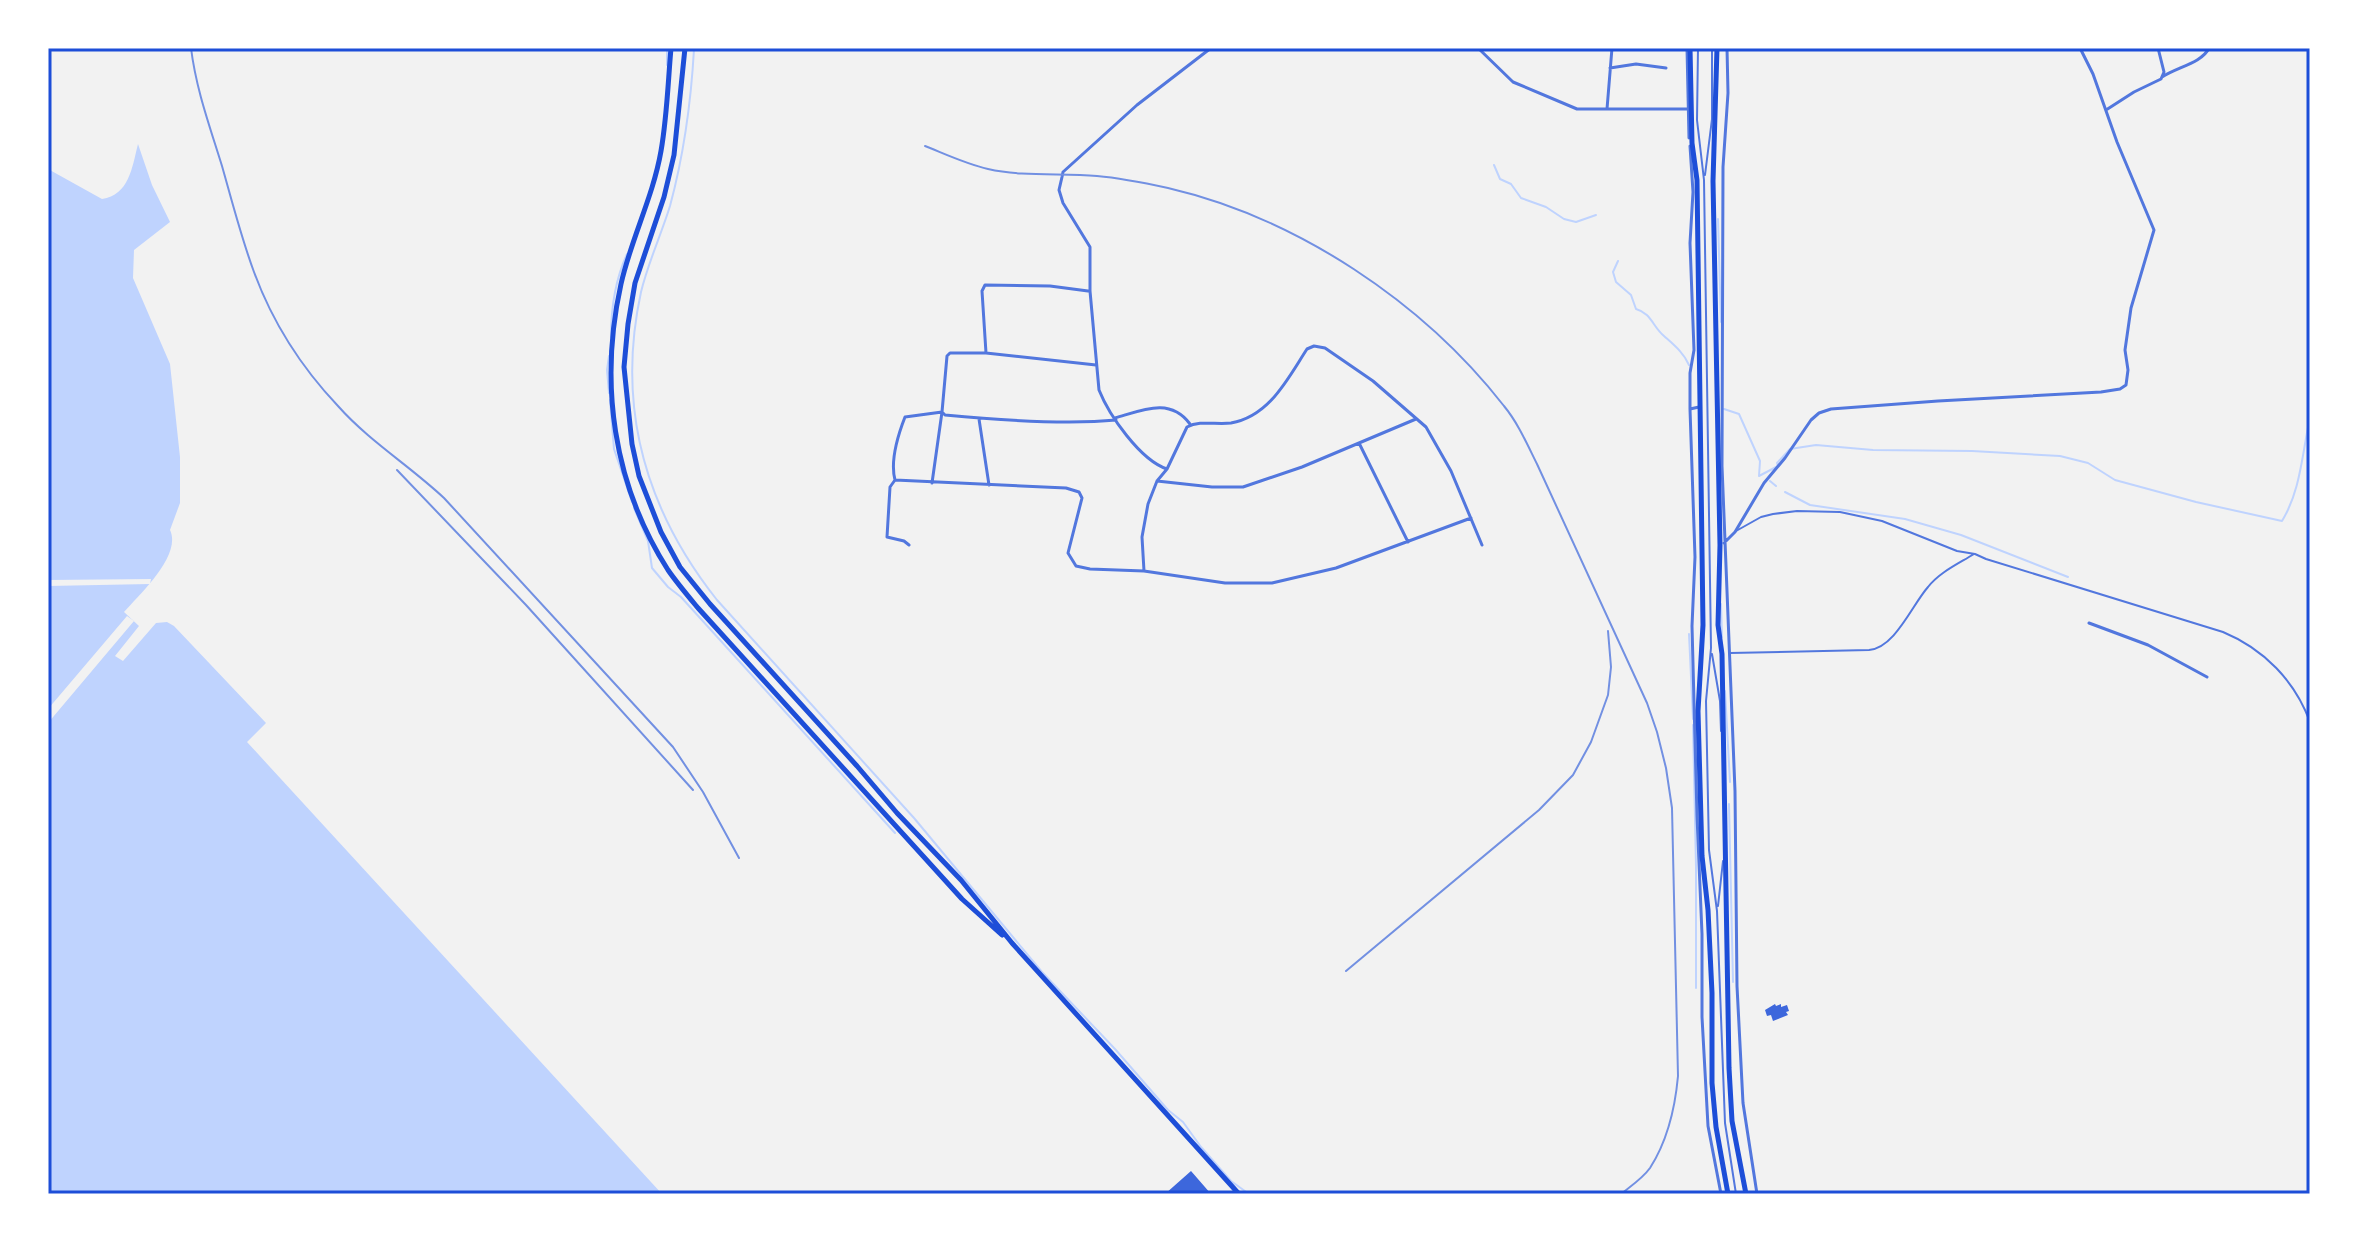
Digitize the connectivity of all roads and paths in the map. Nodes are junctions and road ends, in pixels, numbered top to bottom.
1 (671, 48) edge
2 (685, 48) edge
3 (1211, 48) edge
4 (1478, 48) edge
5 (1612, 48) edge
6 (1688, 48) edge
7 (1698, 48) edge
8 (1715, 48) edge
9 (1727, 48) edge
10 (2080, 48) edge
11 (2158, 48) edge
12 (2209, 48) edge
13 (1666, 68) dead end
14 (1609, 69) junction
15 (2162, 77) junction
16 (1607, 109) junction
17 (1689, 110) junction
18 (2106, 110) junction
19 (1704, 180) junction
20 (1090, 291) junction
21 (986, 353) junction
22 (1096, 365) junction
23 (1699, 407) junction
24 (1690, 409) junction
25 (942, 412) junction
26 (979, 419) junction
27 (1115, 419) junction
28 (1416, 419) junction
29 (1190, 424) junction
30 (1359, 443) junction
31 (1167, 469) junction
32 (895, 480) junction
33 (1157, 481) junction
34 (932, 483) junction
35 (989, 485) junction
36 (1471, 518) junction
37 (1735, 532) junction
38 (1408, 542) junction
39 (1722, 544) junction
40 (909, 545) dead end
41 (1482, 545) dead end
42 (1975, 554) junction
43 (1144, 571) junction
44 (2089, 623) dead end
45 (1711, 648) junction
46 (1725, 653) junction
47 (2207, 677) dead end
48 (2310, 722) edge
49 (1717, 911) junction
50 (1012, 943) junction
51 (1239, 1194) edge
52 (1721, 1194) edge
53 (1728, 1194) edge
54 (1736, 1194) edge
55 (1746, 1194) edge
56 (1757, 1194) edge

1 - 50 main road
2 - 50 main road
3 - 20 street
4 - 16 street
5 - 14 street
6 - 17 main road
7 - 19 lane
8 - 19 lane
8 - 39 main road
9 - 39 street
10 - 18 street
11 - 15 street
12 - 15 street
13 - 14 street
14 - 16 street
15 - 18 street
16 - 17 street
17 - 23 main road
17 - 24 street
18 - 37 street
19 - 45 lane
20 - 21 street
20 - 22 street
21 - 22 street
21 - 25 street
22 - 27 street
23 - 24 street
23 - 53 main road
24 - 52 street
25 - 26 street
25 - 32 street
25 - 34 street
26 - 27 street
26 - 35 street
27 - 29 street
27 - 31 street
28 - 29 street
28 - 30 street
28 - 36 street
29 - 31 street
30 - 33 street
30 - 38 street
31 - 33 street
32 - 34 street
32 - 40 street
33 - 43 street
34 - 35 street
35 - 43 street
36 - 38 street
36 - 41 street
37 - 39 street
37 - 42 lane
38 - 43 street
39 - 46 main road
42 - 46 lane
42 - 48 lane
44 - 47 street
45 - 49 lane
45 - 49 lane
46 - 55 main road
46 - 56 street
49 - 54 lane
50 - 51 main road

